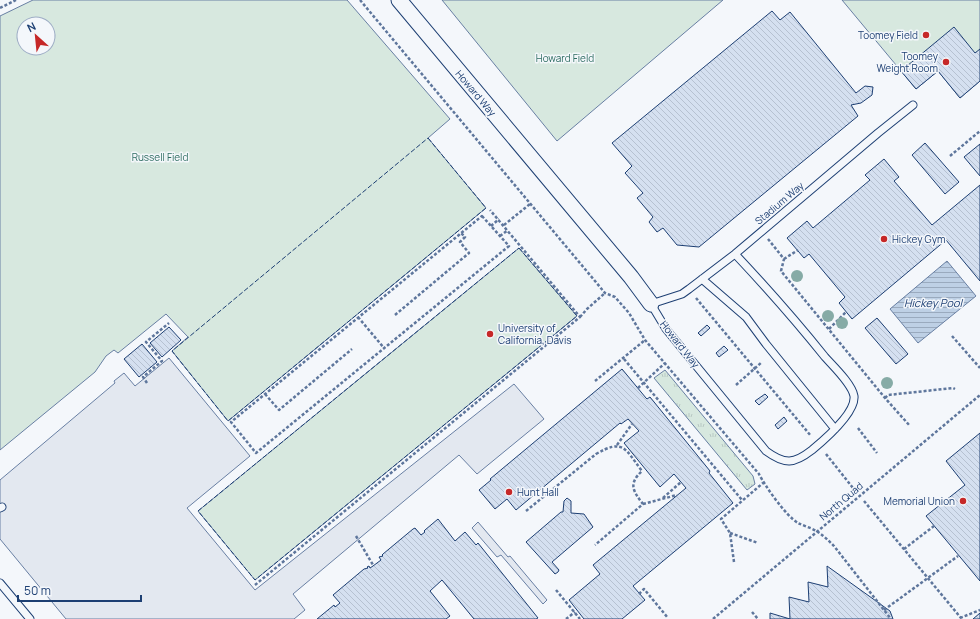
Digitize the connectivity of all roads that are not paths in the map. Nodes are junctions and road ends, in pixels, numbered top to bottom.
1 (399, 0) edge
2 (913, 105) dead end
3 (735, 254) junction
4 (702, 279) junction
5 (651, 304) junction
6 (835, 428) junction
7 (0, 584) edge
8 (30, 619) edge

1 - 5 street, Howard Way
2 - 3 lane, Stadium Way
3 - 4 lane, Stadium Way
3 - 6 lane, Howard Way
4 - 5 lane, Stadium Way
4 - 6 lane
5 - 6 lane, Howard Way
7 - 8 lane

